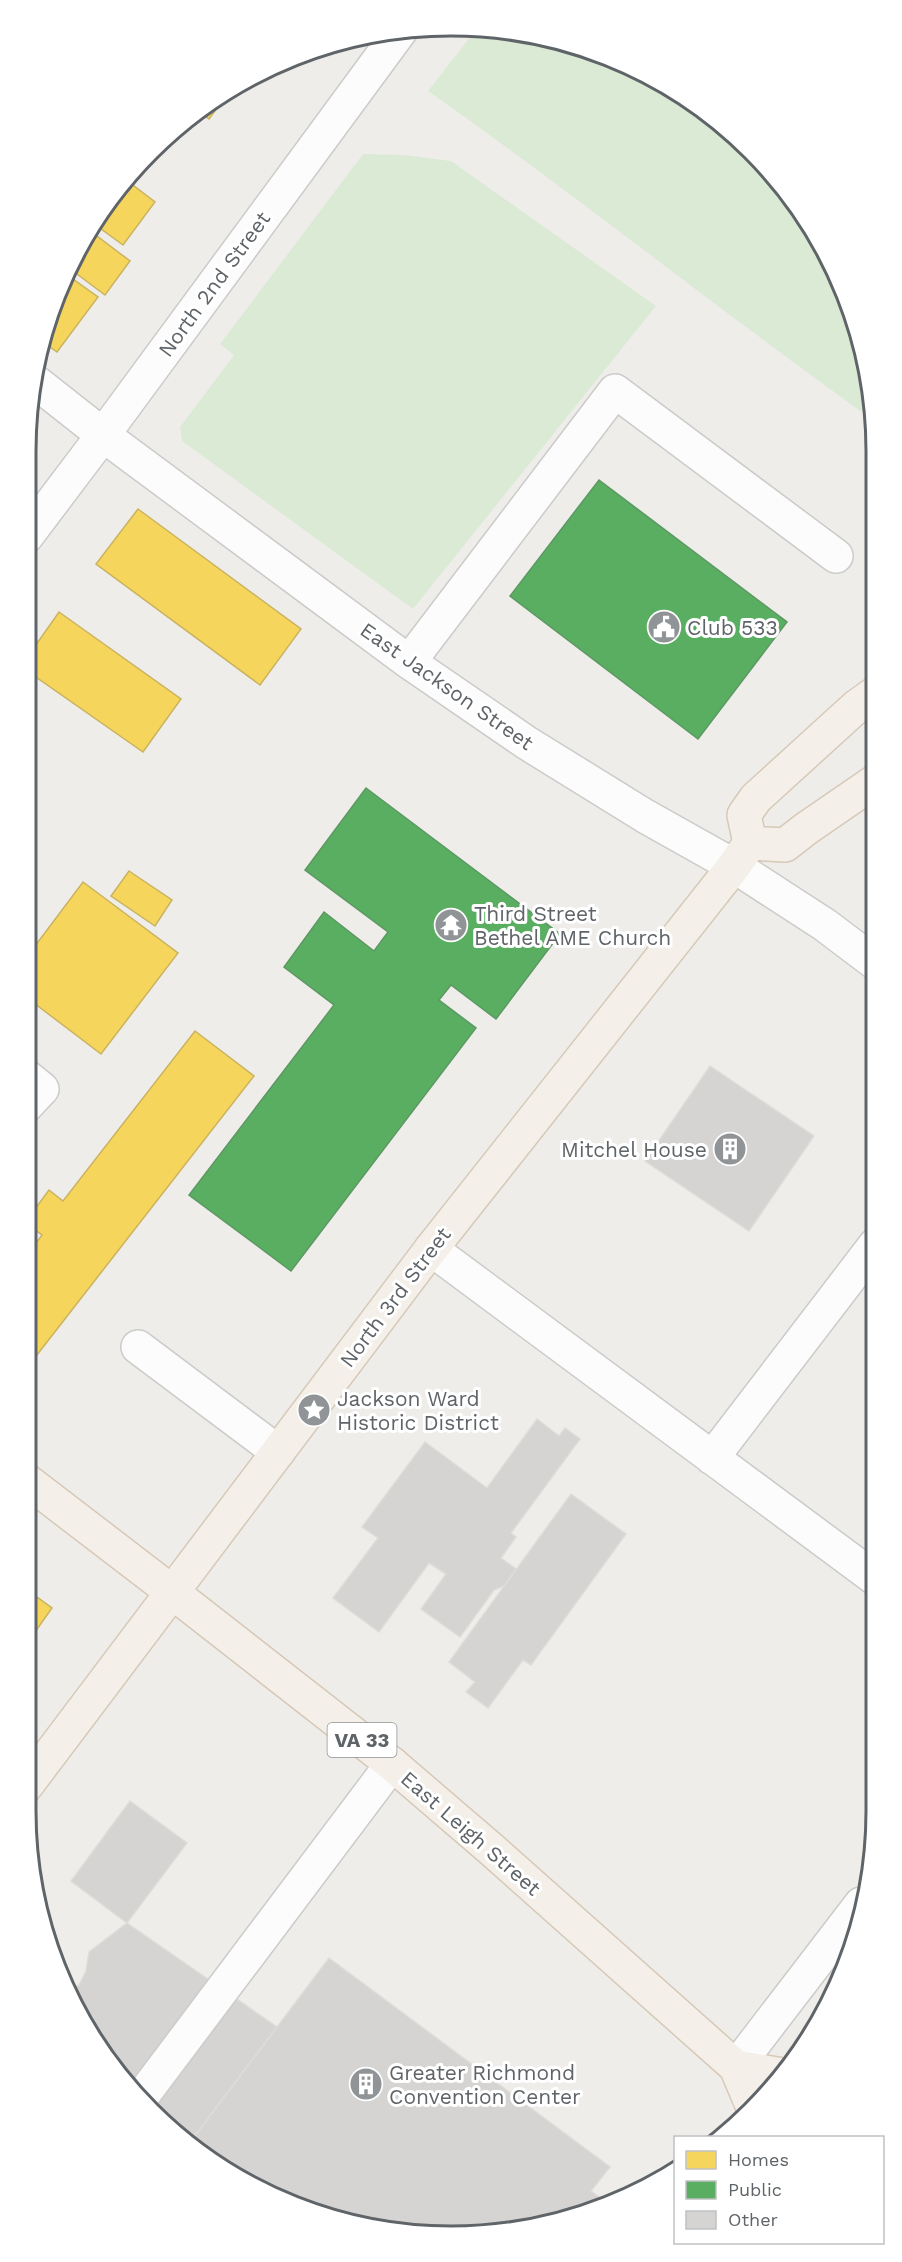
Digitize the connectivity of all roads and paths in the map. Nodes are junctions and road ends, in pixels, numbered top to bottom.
1 (393, 41) edge
2 (42, 387) edge
3 (103, 435) junction
4 (36, 524) edge
5 (836, 556) dead end
6 (410, 662) junction
7 (866, 700) edge
8 (866, 788) edge
9 (742, 854) junction
10 (866, 956) edge
11 (36, 1084) edge
12 (36, 1095) edge
13 (431, 1249) junction
14 (866, 1257) edge
15 (138, 1347) dead end
16 (278, 1452) junction
17 (712, 1458) junction
18 (36, 1488) edge
19 (866, 1573) edge
20 (172, 1592) junction
21 (392, 1764) junction
22 (36, 1773) edge
23 (853, 1915) edge
24 (736, 2067) junction
25 (773, 2073) edge
26 (146, 2092) edge
27 (750, 2098) edge

1 - 3 street, North 2nd Street
2 - 3 street, East Jackson Street
3 - 4 street, North 2nd Street
3 - 6 street, East Jackson Street
5 - 6 street
6 - 9 street, East Jackson Street
7 - 9 main road
8 - 9 main road
9 - 10 street, East Jackson Street
9 - 13 main road, North 3rd Street
11 - 12 street
13 - 16 main road, North 3rd Street
13 - 17 street
14 - 17 street
15 - 16 street
16 - 20 main road, North 3rd Street
17 - 19 street
18 - 20 main road, East Leigh Street / VA 33
20 - 21 main road, East Leigh Street / VA 33
20 - 22 main road, North 3rd Street
21 - 24 main road, East Leigh Street / VA 33
21 - 26 street
23 - 24 street
24 - 25 main road
24 - 27 main road, East Leigh Street / VA 33

